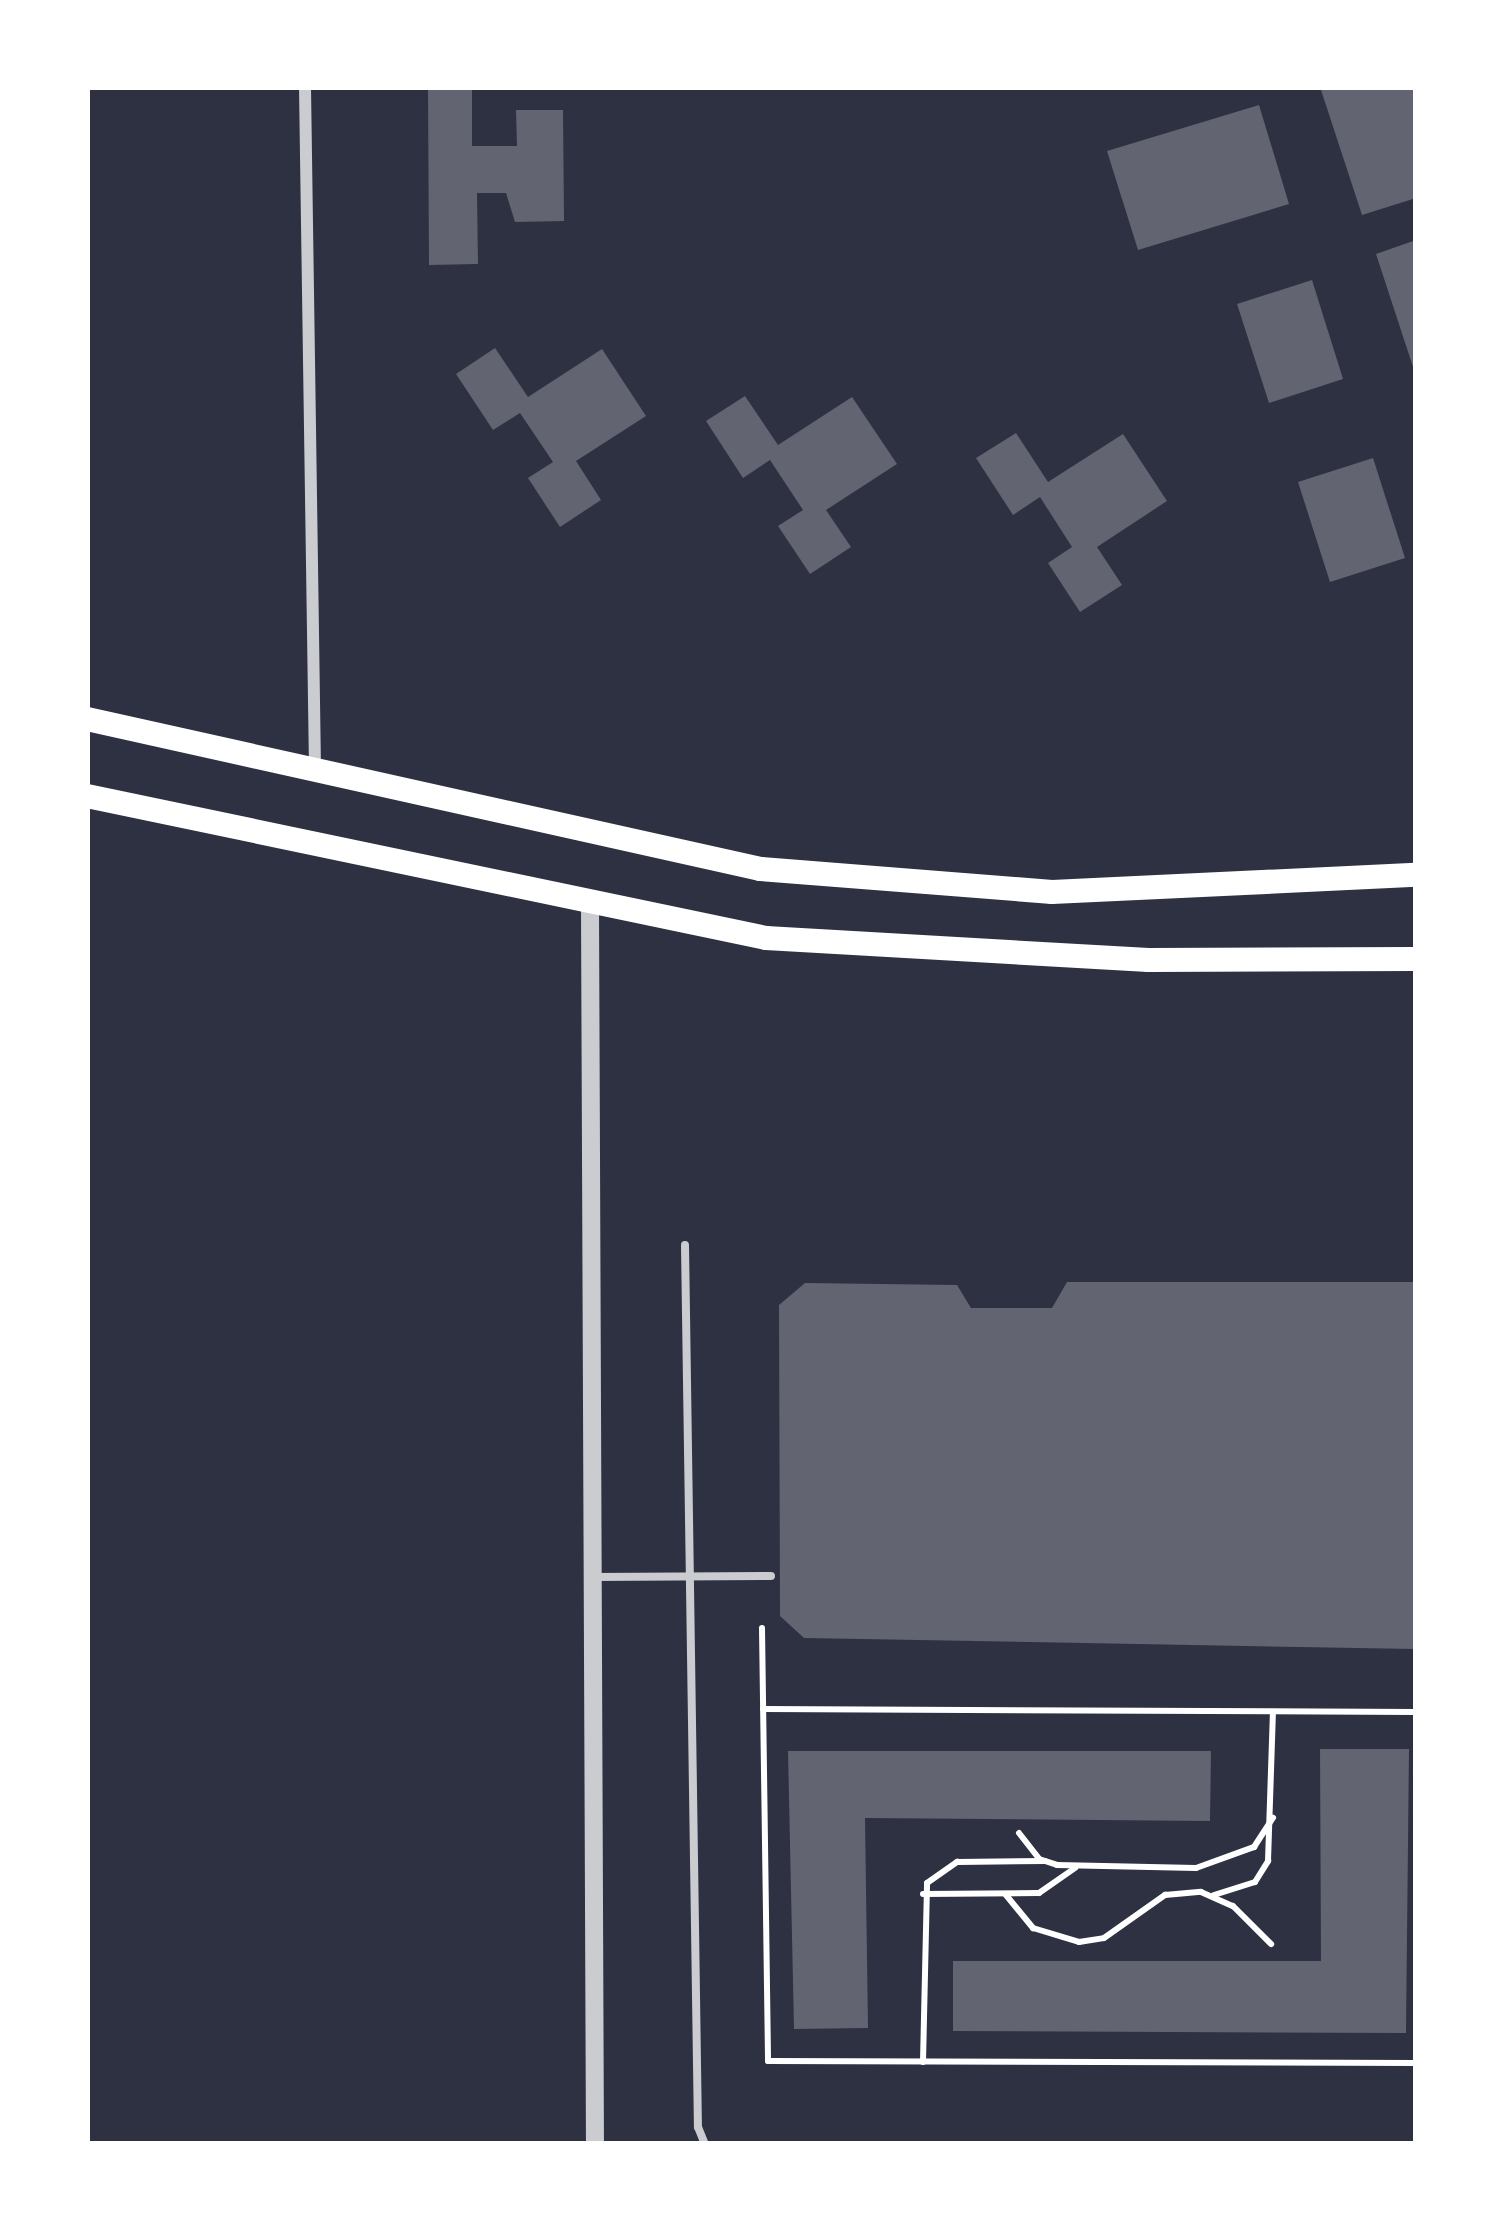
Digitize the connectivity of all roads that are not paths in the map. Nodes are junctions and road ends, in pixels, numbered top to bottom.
1 (304, 87) edge
2 (87, 719) edge
3 (315, 769) junction
4 (87, 796) edge
5 (1416, 875) edge
6 (590, 907) junction
7 (1416, 959) edge
8 (685, 1245) dead end
9 (689, 1576) junction
10 (771, 1576) dead end
11 (592, 1577) junction
12 (596, 2144) edge
13 (705, 2144) edge

1 - 3 street
2 - 3 main road
3 - 5 main road
4 - 6 main road
6 - 7 main road
6 - 11 street
8 - 9 lane
9 - 10 lane
9 - 11 lane
9 - 13 lane
11 - 12 street

